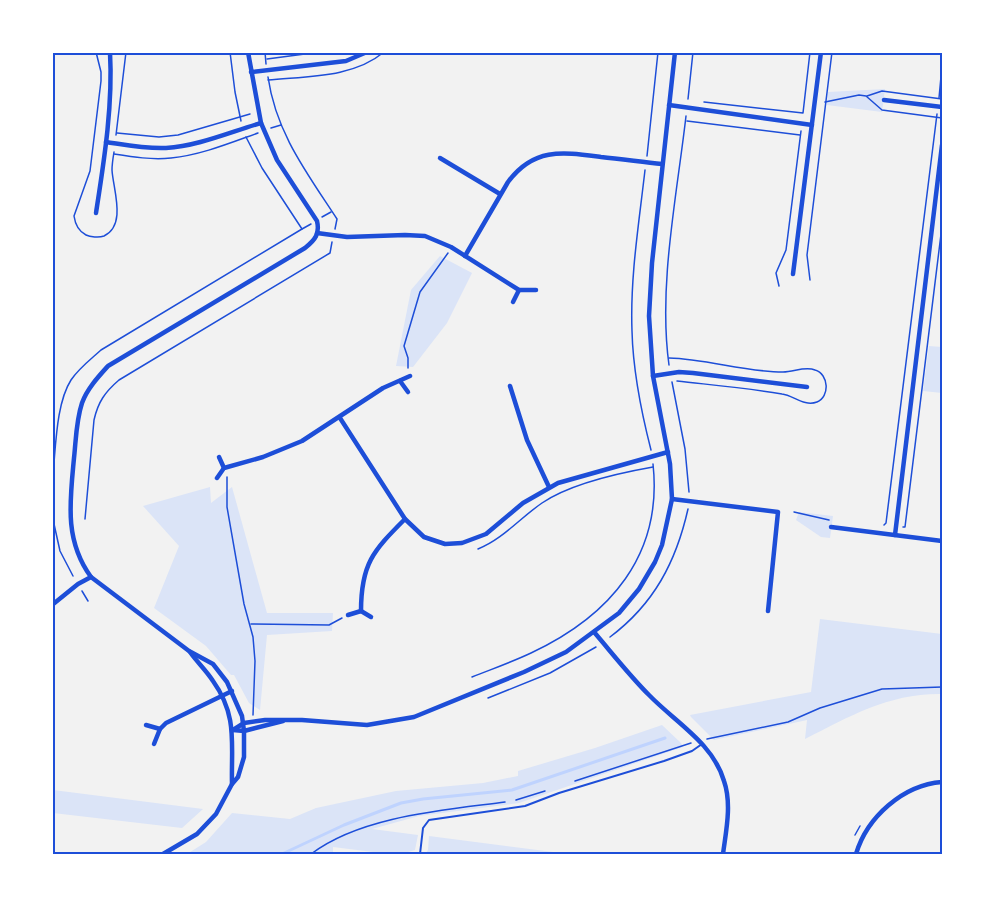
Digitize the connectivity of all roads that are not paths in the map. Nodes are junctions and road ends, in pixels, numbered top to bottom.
1 (110, 52) edge
2 (248, 52) edge
3 (367, 52) edge
4 (675, 52) edge
5 (821, 52) edge
6 (251, 72) junction
7 (884, 100) dead end
8 (669, 105) junction
9 (940, 107) edge
10 (261, 123) junction
11 (812, 125) junction
12 (106, 142) junction
13 (942, 145) edge
14 (440, 158) dead end
15 (662, 164) junction
16 (500, 194) junction
17 (96, 213) dead end
18 (317, 233) junction
19 (465, 256) junction
20 (793, 274) dead end
21 (519, 290) junction
22 (536, 290) dead end
23 (513, 302) dead end
24 (410, 376) road end
25 (652, 376) junction
26 (400, 381) junction
27 (510, 386) dead end
28 (807, 387) dead end
29 (408, 392) dead end
30 (340, 418) junction
31 (668, 452) junction
32 (219, 457) dead end
33 (224, 468) junction
34 (217, 478) dead end
35 (549, 487) junction
36 (672, 499) junction
37 (405, 519) junction
38 (832, 524) road end
39 (895, 535) junction
40 (942, 541) edge
41 (91, 577) junction
42 (52, 605) edge
43 (361, 611) junction
44 (768, 611) dead end
45 (348, 615) road end
46 (371, 617) dead end
47 (594, 632) junction
48 (189, 651) junction
49 (232, 691) junction
50 (222, 696) junction
51 (286, 720) junction
52 (244, 723) junction
53 (146, 725) dead end
54 (160, 729) junction
55 (233, 730) junction
56 (244, 731) junction
57 (700, 742) junction
58 (154, 744) dead end
59 (942, 782) edge
60 (232, 784) junction
61 (163, 855) edge
62 (420, 855) edge
63 (723, 855) edge
64 (856, 855) edge

1 - 12 street
2 - 6 street
3 - 6 street
4 - 8 street
5 - 11 street
6 - 10 street
7 - 9 street
8 - 11 street
8 - 15 street
10 - 12 street
10 - 18 street
11 - 20 street
12 - 17 street
13 - 39 street
14 - 16 street
15 - 16 street
15 - 25 street
16 - 19 street
18 - 19 street
18 - 41 street
19 - 21 street
21 - 22 street
21 - 23 street
24 - 26 street
25 - 28 street
25 - 31 street
26 - 29 street
26 - 30 street
27 - 35 street
30 - 33 street
30 - 37 street
31 - 35 street
31 - 36 street
32 - 33 street
33 - 34 street
35 - 37 street
36 - 44 street
36 - 47 street
37 - 43 street
38 - 39 street
39 - 40 street
41 - 42 street
41 - 48 street
43 - 45 street
43 - 46 street
47 - 51 street
47 - 57 street
48 - 49 street
48 - 50 street
49 - 50 street
49 - 52 street
50 - 54 street
50 - 55 street
51 - 52 street
51 - 56 street
52 - 55 street
52 - 56 street
53 - 54 street
54 - 58 street
55 - 56 street
55 - 60 street
56 - 60 street
57 - 62 lane
57 - 63 street
59 - 64 street
60 - 61 street

